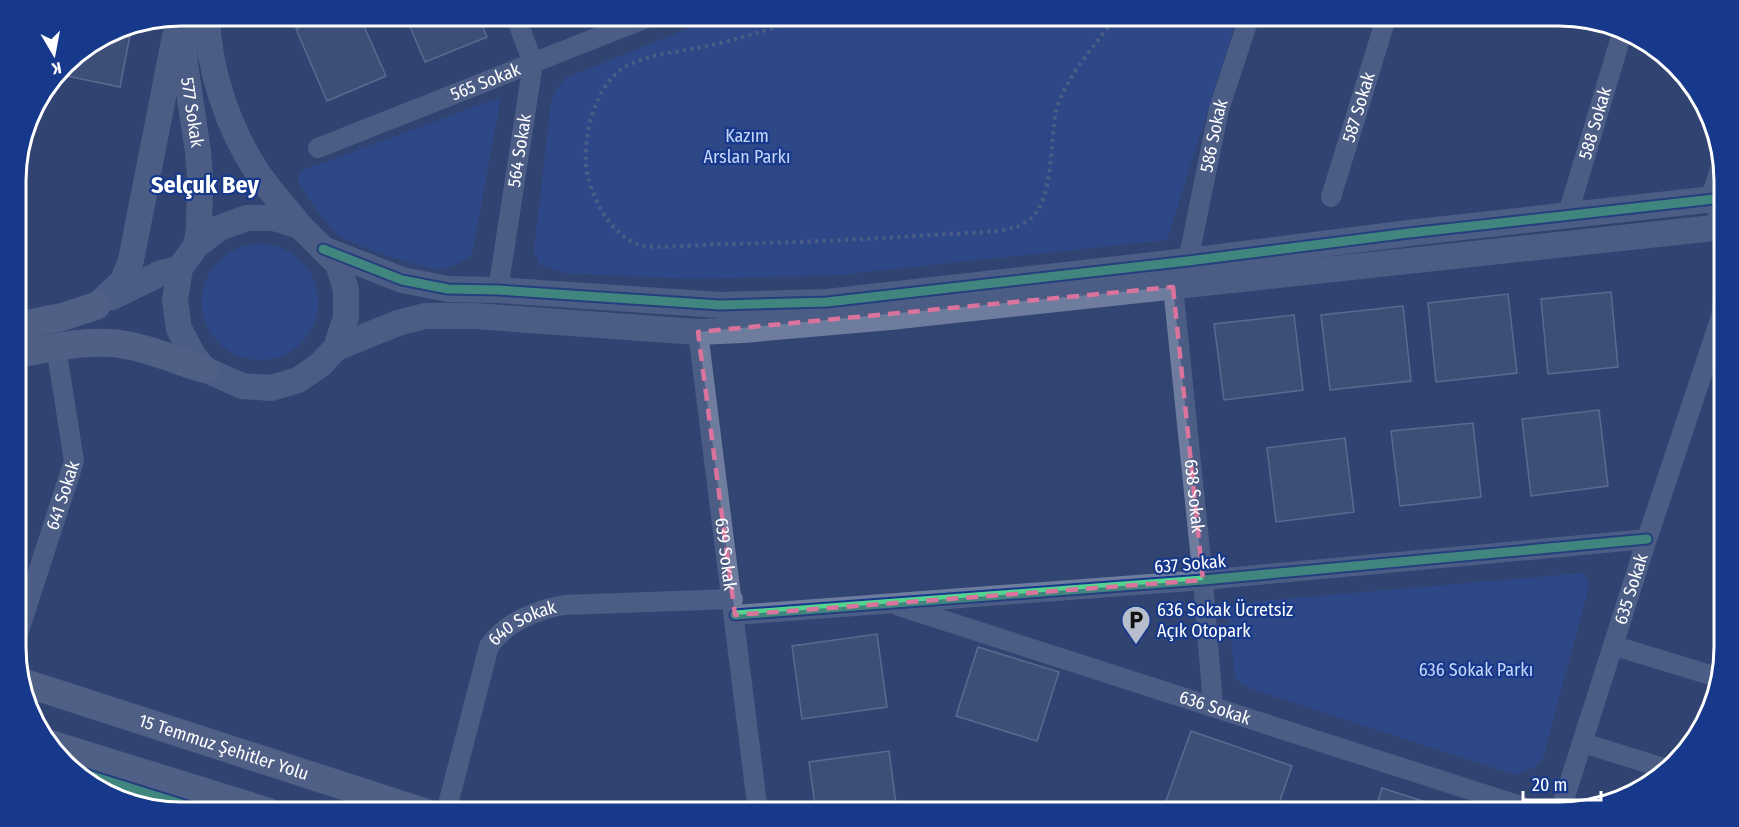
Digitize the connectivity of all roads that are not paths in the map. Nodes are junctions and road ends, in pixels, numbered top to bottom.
1 (178, 26) edge
2 (181, 26) edge
3 (208, 26) edge
4 (519, 26) edge
5 (626, 26) edge
6 (1246, 26) edge
7 (1384, 26) edge
8 (1621, 38) edge
9 (533, 63) junction
10 (318, 148) dead end
11 (1330, 197) dead end
12 (1714, 205) edge
13 (1567, 217) junction
14 (300, 226) junction
15 (1714, 228) edge
16 (196, 246) junction
17 (323, 249) junction
18 (1188, 261) junction
19 (180, 268) junction
20 (1173, 287) junction
21 (498, 290) junction
22 (96, 306) junction
23 (26, 324) edge
24 (699, 332) junction
25 (1714, 335) edge
26 (56, 347) junction
27 (336, 348) junction
28 (26, 352) edge
29 (204, 369) junction
30 (1647, 539) junction
31 (1203, 580) junction
32 (891, 603) junction
33 (734, 607) junction
34 (26, 609) edge
35 (1615, 646) junction
36 (1711, 674) edge
37 (31, 685) edge
38 (1213, 706) junction
39 (1583, 743) junction
40 (64, 748) edge
41 (1657, 766) edge
42 (1505, 801) edge
43 (1564, 801) edge
44 (237, 802) edge
45 (393, 802) edge
46 (449, 802) edge
47 (757, 802) edge

1 - 22 street
2 - 16 street, 577 Sokak
3 - 14 street
4 - 9 street, 564 Sokak
5 - 9 street, 565 Sokak
6 - 18 street, 586 Sokak
7 - 11 street, 587 Sokak
8 - 13 street, 588 Sokak
9 - 10 street, 565 Sokak
9 - 21 street, 564 Sokak
12 - 13 street
13 - 18 street
14 - 16 street
14 - 17 street
15 - 20 street
16 - 19 street
17 - 21 street
17 - 27 street
18 - 21 street
19 - 22 street
19 - 29 street
20 - 24 street
20 - 31 street, 638 Sokak
22 - 23 main road
24 - 27 street
24 - 33 street, 639 Sokak
25 - 30 street, 635 Sokak
26 - 28 main road
26 - 29 main road
26 - 34 street, 641 Sokak
27 - 29 street
30 - 31 street, 637 Sokak
30 - 35 street, 635 Sokak
31 - 32 street, 637 Sokak
31 - 38 street, 638 Sokak
32 - 33 street, 637 Sokak
32 - 38 street, 636 Sokak
33 - 46 street, 640 Sokak
33 - 47 street, 639 Sokak
35 - 36 street
35 - 39 street, 635 Sokak
37 - 45 main road, 15 Temmuz Şehitler Yolu
38 - 42 street, 636 Sokak
39 - 41 street
39 - 43 street, 635 Sokak
40 - 44 main road

